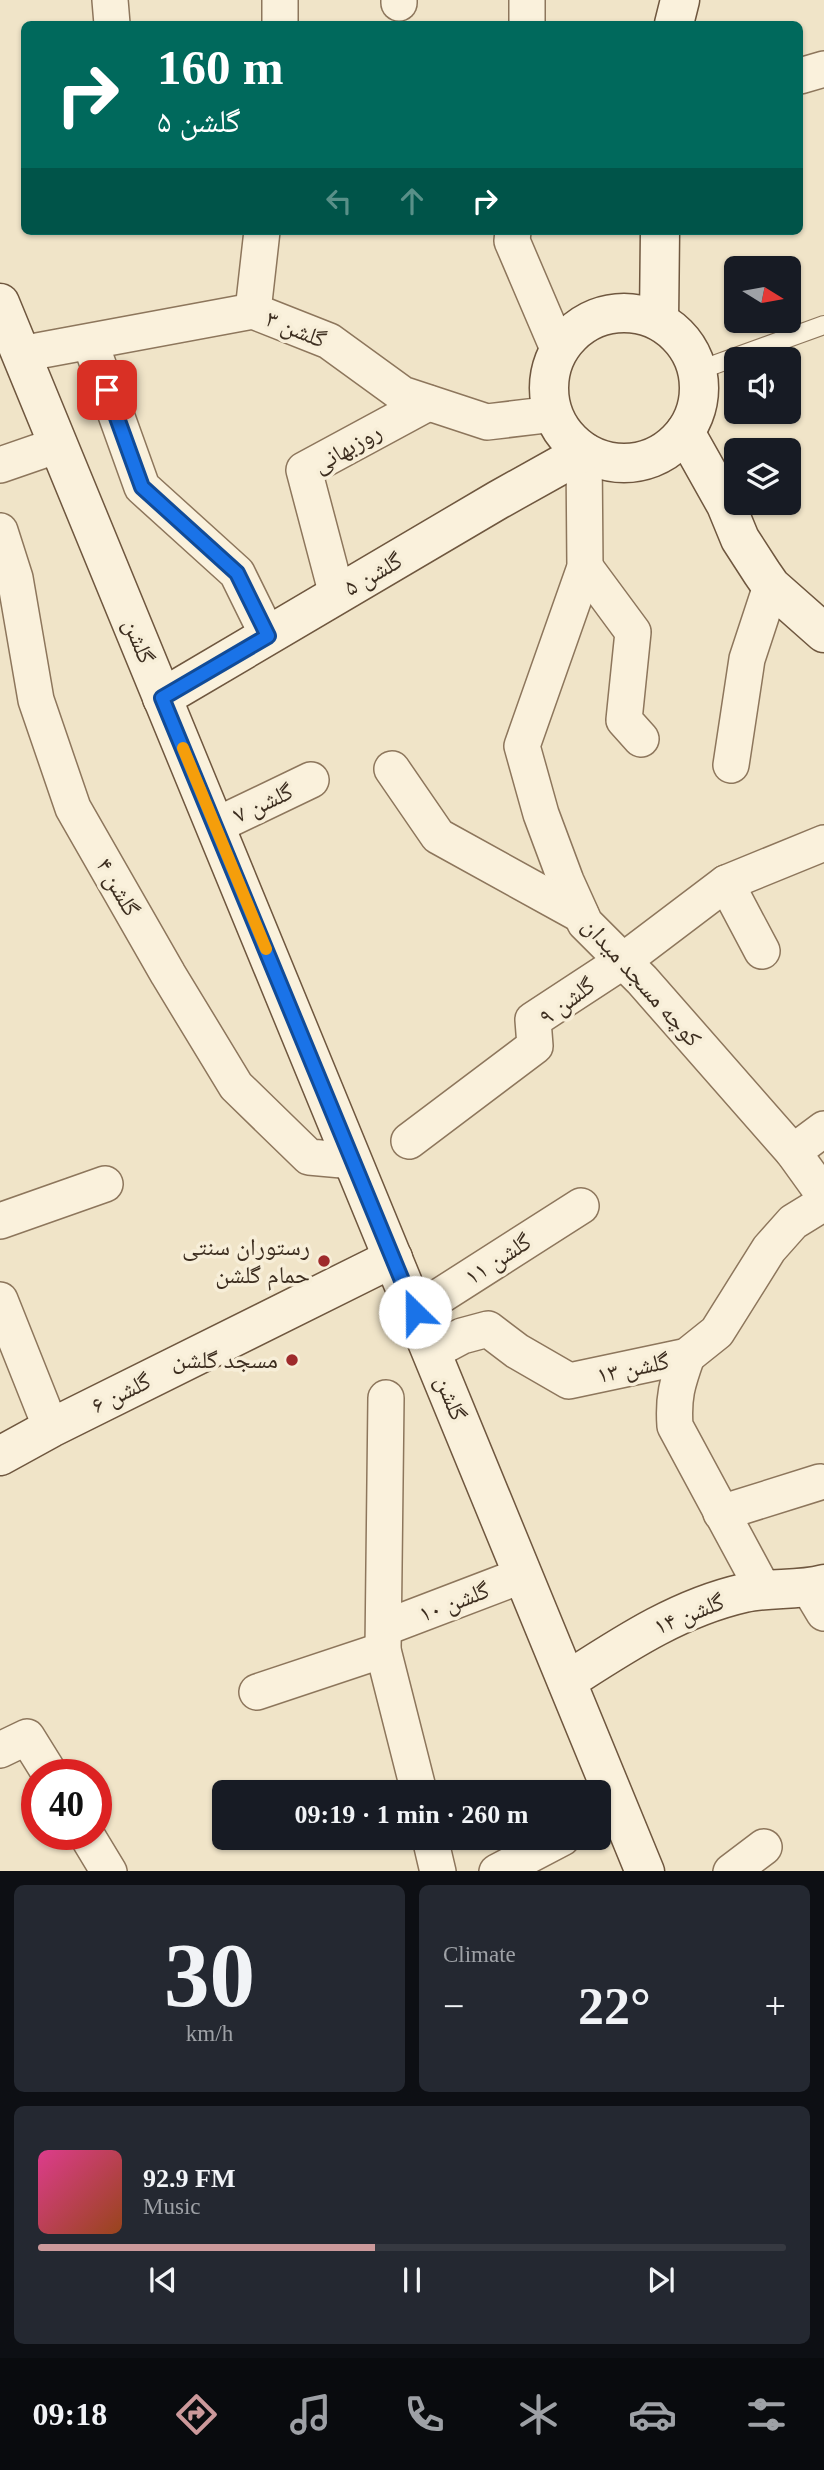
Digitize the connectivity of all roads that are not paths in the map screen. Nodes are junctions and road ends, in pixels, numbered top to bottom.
1 (110, 0) edge
2 (280, 0) edge
3 (527, 0) edge
4 (680, 0) edge
5 (112, 21) edge
6 (280, 21) edge
7 (527, 21) edge
8 (675, 21) edge
9 (824, 69) edge
10 (803, 75) edge
11 (262, 235) edge
12 (513, 235) edge
13 (660, 235) edge
14 (0, 303) edge
15 (253, 311) junction
16 (659, 321) junction
17 (824, 325) edge
18 (90, 342) junction
19 (559, 351) junction
20 (21, 354) junction
21 (697, 371) junction
22 (428, 402) junction
23 (554, 414) junction
24 (685, 432) junction
25 (58, 445) junction
26 (584, 452) junction
27 (0, 464) edge
28 (0, 531) edge
29 (585, 567) junction
30 (771, 586) junction
31 (337, 595) junction
32 (824, 633) edge
33 (268, 636) junction
34 (162, 698) junction
35 (640, 739) dead end
36 (731, 765) dead end
37 (392, 769) dead end
38 (311, 780) dead end
39 (215, 826) junction
40 (824, 843) edge
41 (726, 883) junction
42 (581, 915) junction
43 (762, 951) dead end
44 (622, 961) junction
45 (824, 1129) edge
46 (410, 1141) dead end
47 (793, 1152) junction
48 (353, 1161) junction
49 (105, 1184) dead end
50 (824, 1195) edge
51 (824, 1203) edge
52 (581, 1206) dead end
53 (0, 1222) edge
54 (393, 1258) junction
55 (0, 1300) edge
56 (415, 1312) junction
57 (432, 1352) junction
58 (687, 1356) junction
59 (386, 1398) dead end
60 (51, 1428) junction
61 (0, 1456) edge
62 (820, 1482) dead end
63 (720, 1513) junction
64 (523, 1575) junction
65 (764, 1591) junction
66 (819, 1595) edge
67 (384, 1639) junction
68 (567, 1681) junction
69 (257, 1692) dead end
70 (0, 1750) edge
71 (41, 1759) edge
72 (415, 1780) edge
73 (598, 1780) edge
74 (611, 1816) edge
75 (764, 1847) dead end
76 (96, 1850) edge
77 (433, 1850) edge
78 (538, 1850) edge
79 (109, 1871) edge
80 (438, 1871) edge
81 (497, 1871) edge
82 (645, 1871) edge
83 (731, 1871) edge

1 - 5 street
2 - 6 street
3 - 7 street
4 - 8 street
9 - 10 street
11 - 15 street
12 - 19 street
13 - 16 street
14 - 20 street, گلشن
15 - 18 street, گلشن ۳
15 - 22 street, گلشن ۳
16 - 19 street
16 - 21 street
17 - 21 lane
18 - 20 street, گلشن ۳
18 - 33 street
19 - 23 street
20 - 25 street, گلشن
21 - 24 street
22 - 23 street, گلشن ۳
22 - 31 street, روزبهانی
23 - 26 street
24 - 26 street
24 - 30 street
25 - 27 street
25 - 34 street, گلشن
26 - 29 street, کوچه مسجد میدان
26 - 31 street, گلشن ۵
28 - 48 street, گلشن ۴
29 - 35 street
29 - 42 street, کوچه مسجد میدان
30 - 32 street
30 - 36 street
31 - 33 street, گلشن ۵
33 - 34 street, گلشن ۵
34 - 39 street, گلشن
37 - 42 street
38 - 39 street, گلشن ۷
39 - 48 street, گلشن
40 - 41 street, گلشن ۹
41 - 43 street
41 - 44 street, گلشن ۹
42 - 44 street, کوچه مسجد میدان
44 - 46 street, گلشن ۹
44 - 47 street, کوچه مسجد میدان
45 - 47 street
47 - 50 street, کوچه مسجد میدان
48 - 54 street, گلشن
49 - 53 street
51 - 58 street, گلشن ۱۳
52 - 56 street, گلشن ۱۱
54 - 56 street, گلشن
54 - 60 street, گلشن ۶
55 - 60 street
56 - 57 street, گلشن
57 - 58 street, گلشن ۱۳
57 - 64 street, گلشن
58 - 63 street
59 - 67 street
60 - 61 street, گلشن ۶
62 - 63 street
63 - 65 street
64 - 67 street, گلشن ۱۰
64 - 68 street, گلشن
65 - 66 street, گلشن ۱۴
65 - 68 street, گلشن ۱۴
67 - 69 street, گلشن ۱۰
67 - 72 street
68 - 73 street, گلشن
70 - 71 street
74 - 82 street, گلشن
75 - 83 street
76 - 79 street
77 - 80 street
78 - 81 street

